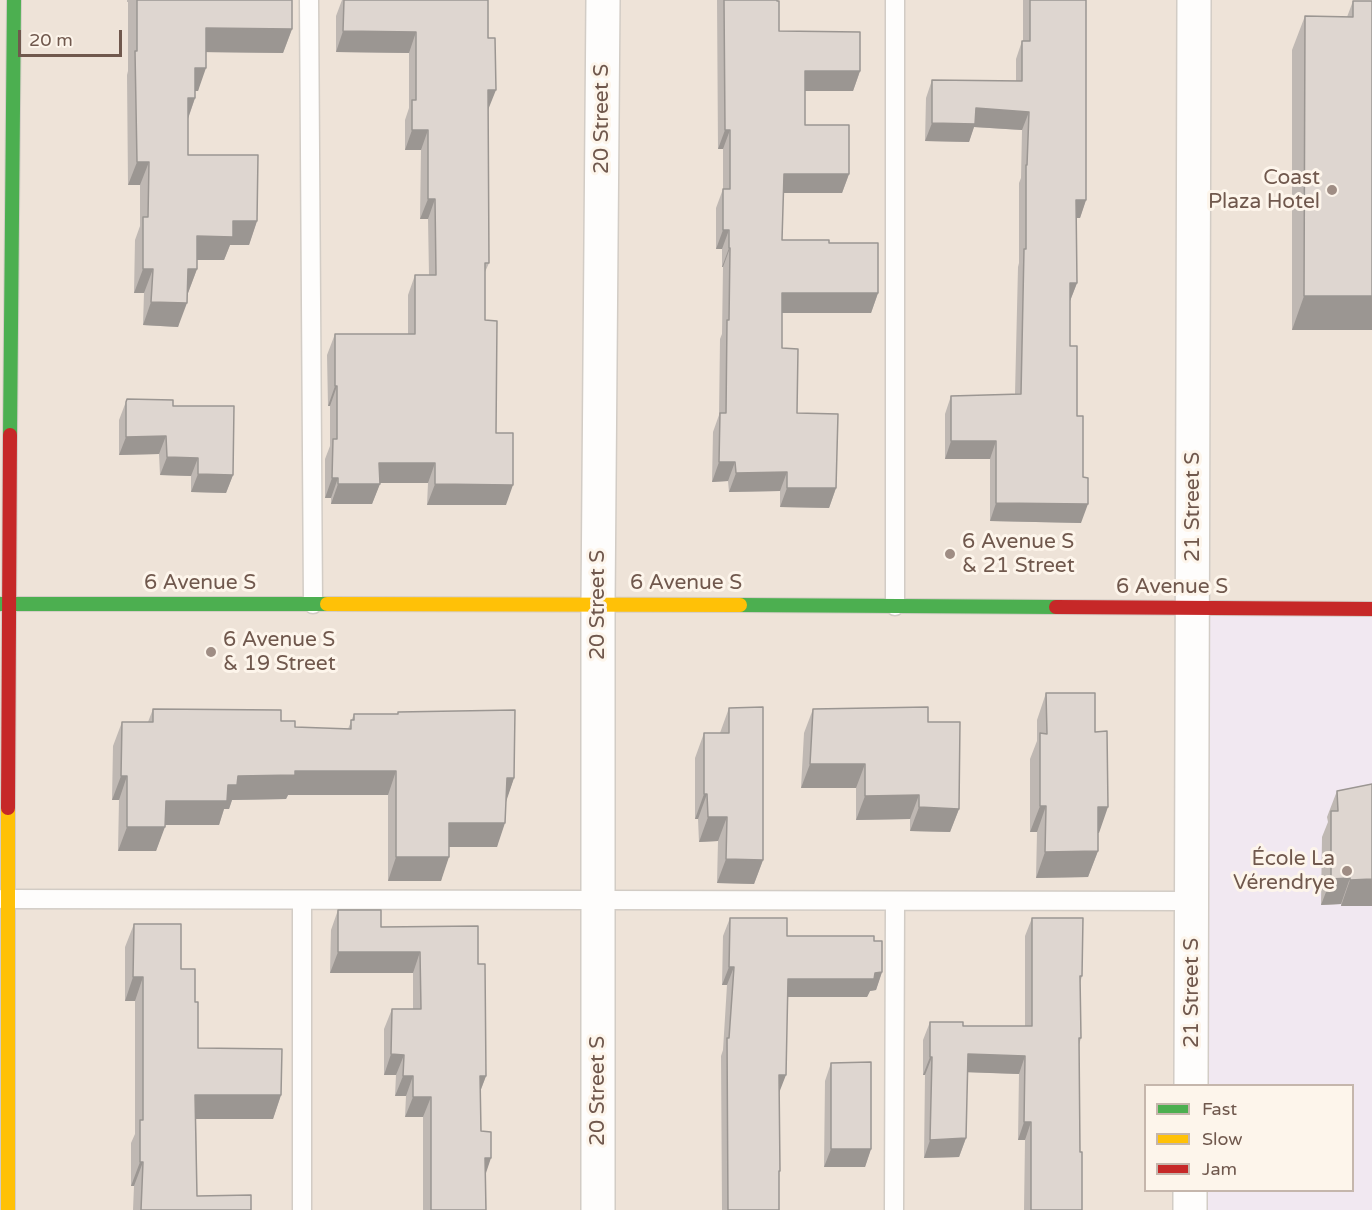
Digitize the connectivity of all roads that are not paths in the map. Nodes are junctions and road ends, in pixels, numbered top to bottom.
1 (14, 0) edge
2 (309, 0) edge
3 (603, 0) edge
4 (895, 0) edge
5 (1194, 0) edge
6 (4, 604) edge
7 (313, 604) junction
8 (598, 604) junction
9 (895, 606) junction
10 (1193, 608) junction
11 (1372, 609) edge
12 (4, 899) edge
13 (302, 900) junction
14 (598, 900) junction
15 (895, 901) junction
16 (1192, 901) junction
17 (1191, 1084) edge
18 (1190, 1192) edge
19 (8, 1210) edge
20 (302, 1210) edge
21 (598, 1210) edge
22 (894, 1210) edge
23 (1190, 1210) edge

1 - 6 main road
2 - 7 lane
3 - 8 street, 20 Street S
4 - 9 lane
5 - 10 street, 21 Street S
6 - 7 main road, 6 Avenue S
6 - 12 main road
7 - 8 main road, 6 Avenue S
8 - 9 main road, 6 Avenue S
8 - 14 street, 20 Street S
9 - 10 main road, 6 Avenue S
10 - 11 main road, 6 Avenue S
10 - 16 street, 21 Street S
12 - 13 lane
12 - 19 main road
13 - 14 lane
13 - 20 lane
14 - 15 lane
14 - 21 street, 20 Street S
15 - 16 lane
15 - 22 lane
16 - 17 street, 21 Street S
18 - 23 street

